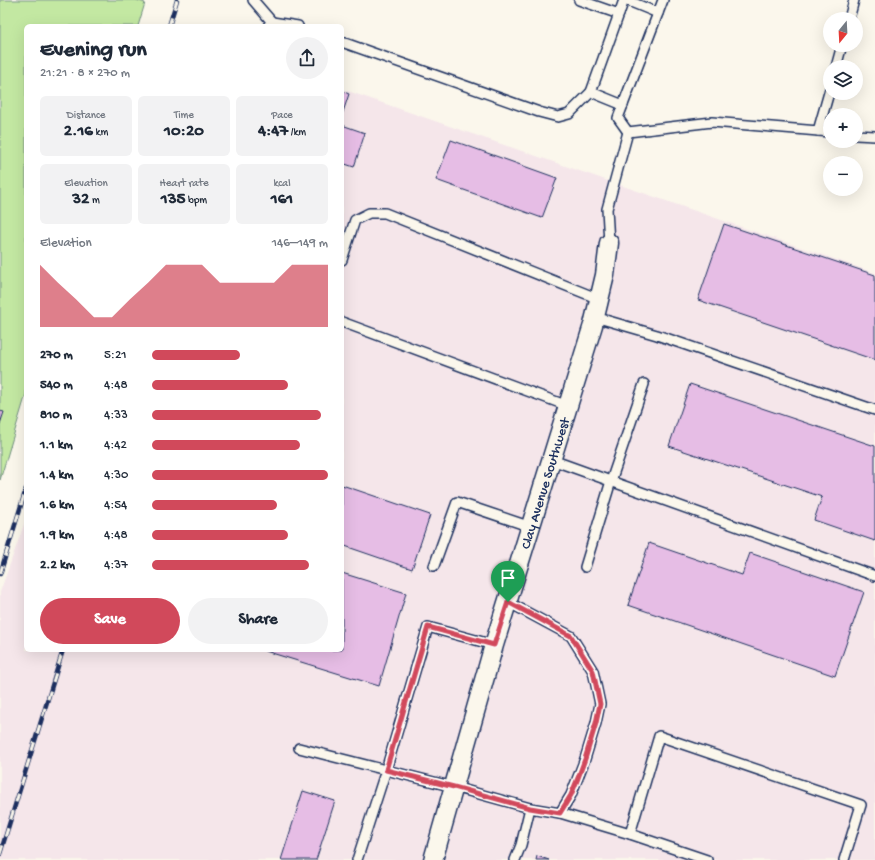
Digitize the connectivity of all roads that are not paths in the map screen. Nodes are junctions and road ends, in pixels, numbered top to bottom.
1 (253, 0) edge
2 (579, 0) edge
3 (625, 0) edge
4 (663, 0) edge
5 (854, 0) edge
6 (851, 12) edge
7 (658, 13) junction
8 (619, 14) junction
9 (270, 24) edge
10 (344, 43) edge
11 (591, 92) junction
12 (827, 100) edge
13 (623, 105) junction
14 (818, 131) junction
15 (823, 131) edge
16 (628, 132) junction
17 (863, 135) edge
18 (875, 136) edge
19 (609, 243) joint
20 (344, 254) edge
21 (599, 299) junction
22 (595, 317) junction
23 (344, 323) edge
24 (644, 384) dead end
25 (568, 406) junction
26 (875, 410) edge
27 (552, 460) junction
28 (611, 481) junction
29 (531, 527) junction
30 (434, 566) dead end
31 (585, 567) dead end
32 (875, 576) edge
33 (508, 602) junction
34 (494, 645) junction
35 (299, 748) dead end
36 (386, 770) junction
37 (454, 787) junction
38 (530, 808) junction
39 (560, 813) junction
40 (630, 834) junction
41 (357, 860) edge
42 (433, 860) edge
43 (515, 860) edge
44 (707, 860) edge
45 (844, 860) edge

1 - 9 lane
2 - 8 lane
3 - 7 lane
3 - 8 lane
4 - 7 lane
5 - 6 lane
7 - 13 lane
8 - 11 lane
10 - 11 lane
11 - 13 lane
12 - 14 lane
13 - 16 lane
14 - 15 lane
14 - 16 lane
16 - 19 lane
17 - 18 lane
19 - 21 street, Clay Avenue Southwest
20 - 21 lane
21 - 22 street, Clay Avenue Southwest
22 - 25 street, Clay Avenue Southwest
22 - 26 lane
23 - 25 lane
24 - 28 lane
25 - 27 street, Clay Avenue Southwest
27 - 28 lane
27 - 29 street, Clay Avenue Southwest
28 - 31 lane
28 - 32 lane
29 - 30 lane
29 - 33 street, Clay Avenue Southwest
33 - 34 street, Clay Avenue Southwest
33 - 39 lane
34 - 36 lane
34 - 37 street, Clay Avenue Southwest
35 - 36 lane
36 - 37 lane
36 - 41 lane
37 - 38 lane
37 - 42 street, Clay Avenue Southwest
38 - 39 lane
38 - 43 lane
39 - 40 lane
40 - 44 lane
40 - 45 lane

